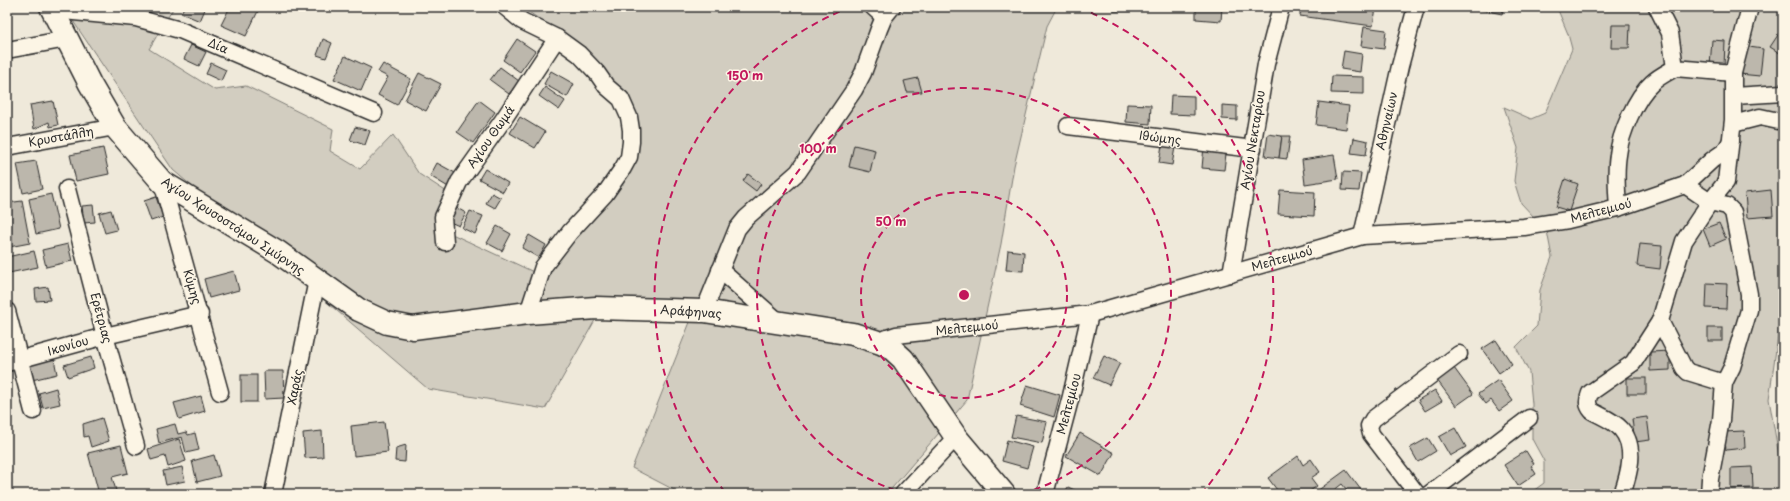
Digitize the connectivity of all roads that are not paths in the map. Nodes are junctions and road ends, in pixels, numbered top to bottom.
1 (504, 7) edge
2 (1281, 7) edge
3 (1416, 7) edge
4 (1657, 7) edge
5 (1750, 7) edge
6 (52, 9) edge
7 (883, 10) edge
8 (557, 38) junction
9 (67, 39) junction
10 (7, 50) edge
11 (1675, 68) junction
12 (1733, 73) junction
13 (1783, 93) edge
14 (1734, 96) junction
15 (374, 113) dead end
16 (1783, 122) edge
17 (1733, 124) junction
18 (1068, 126) dead end
19 (115, 127) junction
20 (1731, 141) junction
21 (7, 147) edge
22 (1253, 149) junction
23 (162, 182) junction
24 (1685, 185) junction
25 (68, 189) dead end
26 (1710, 202) junction
27 (1618, 208) junction
28 (1362, 236) junction
29 (445, 242) dead end
30 (720, 270) junction
31 (1231, 274) junction
32 (317, 280) junction
33 (7, 311) edge
34 (704, 311) junction
35 (528, 313) junction
36 (200, 314) junction
37 (1090, 314) junction
38 (1660, 321) junction
39 (778, 322) junction
40 (105, 336) junction
41 (881, 343) junction
42 (1459, 354) dead end
43 (13, 361) edge
44 (1724, 382) junction
45 (220, 392) dead end
46 (33, 411) dead end
47 (1529, 418) dead end
48 (956, 437) junction
49 (136, 446) dead end
50 (273, 494) edge
51 (903, 494) edge
52 (1004, 494) edge
53 (1045, 494) edge
54 (1417, 494) edge
55 (1429, 494) edge
56 (1622, 494) edge
57 (1709, 494) edge

1 - 8 street
2 - 22 street, Αγίου Νεκταρίου
3 - 28 street, Αθηναίων
4 - 11 street
5 - 12 street
6 - 9 main road, Αγίου Χρυσοστόμου Σμύρνης
6 - 15 street, Δία
7 - 30 street
8 - 29 street, Αγίου Θωμά
8 - 35 street
9 - 10 street
9 - 19 main road, Αγίου Χρυσοστόμου Σμύρνης
11 - 12 street
11 - 27 street
12 - 14 street
13 - 14 street
14 - 17 street
16 - 17 street
17 - 20 street
18 - 22 street, Ιθώμης
19 - 21 street, Κρυστάλλη
19 - 23 main road, Αγίου Χρυσοστόμου Σμύρνης
20 - 24 street
20 - 26 street
22 - 31 street, Αγίου Νεκταρίου
23 - 32 main road, Αγίου Χρυσοστόμου Σμύρνης
23 - 36 street, Κύμης
24 - 26 street
24 - 27 street, Μελτεμιού
25 - 40 street, Ερέτριας
26 - 38 street
26 - 44 street
27 - 28 street, Μελτεμιού
28 - 31 street, Μελτεμιού
30 - 34 street
30 - 39 street
31 - 37 street, Μελτεμιού
32 - 35 main road, Αράφηνας
32 - 50 street, Χαράς
33 - 43 street
34 - 35 main road, Αράφηνας
34 - 39 main road, Αράφηνας
36 - 40 street, Ικονίου
36 - 45 street, Κύμης
37 - 41 street, Μελτεμιού
37 - 53 street, Μελτεμίου
38 - 44 street
38 - 56 street
39 - 41 main road, Αράφηνας
40 - 43 street, Ικονίου
40 - 49 street, Ερέτριας
41 - 48 main road, Αράφηνας
42 - 54 street
43 - 46 street
44 - 57 street
47 - 55 street
48 - 51 street
48 - 52 main road, Αράφηνας

